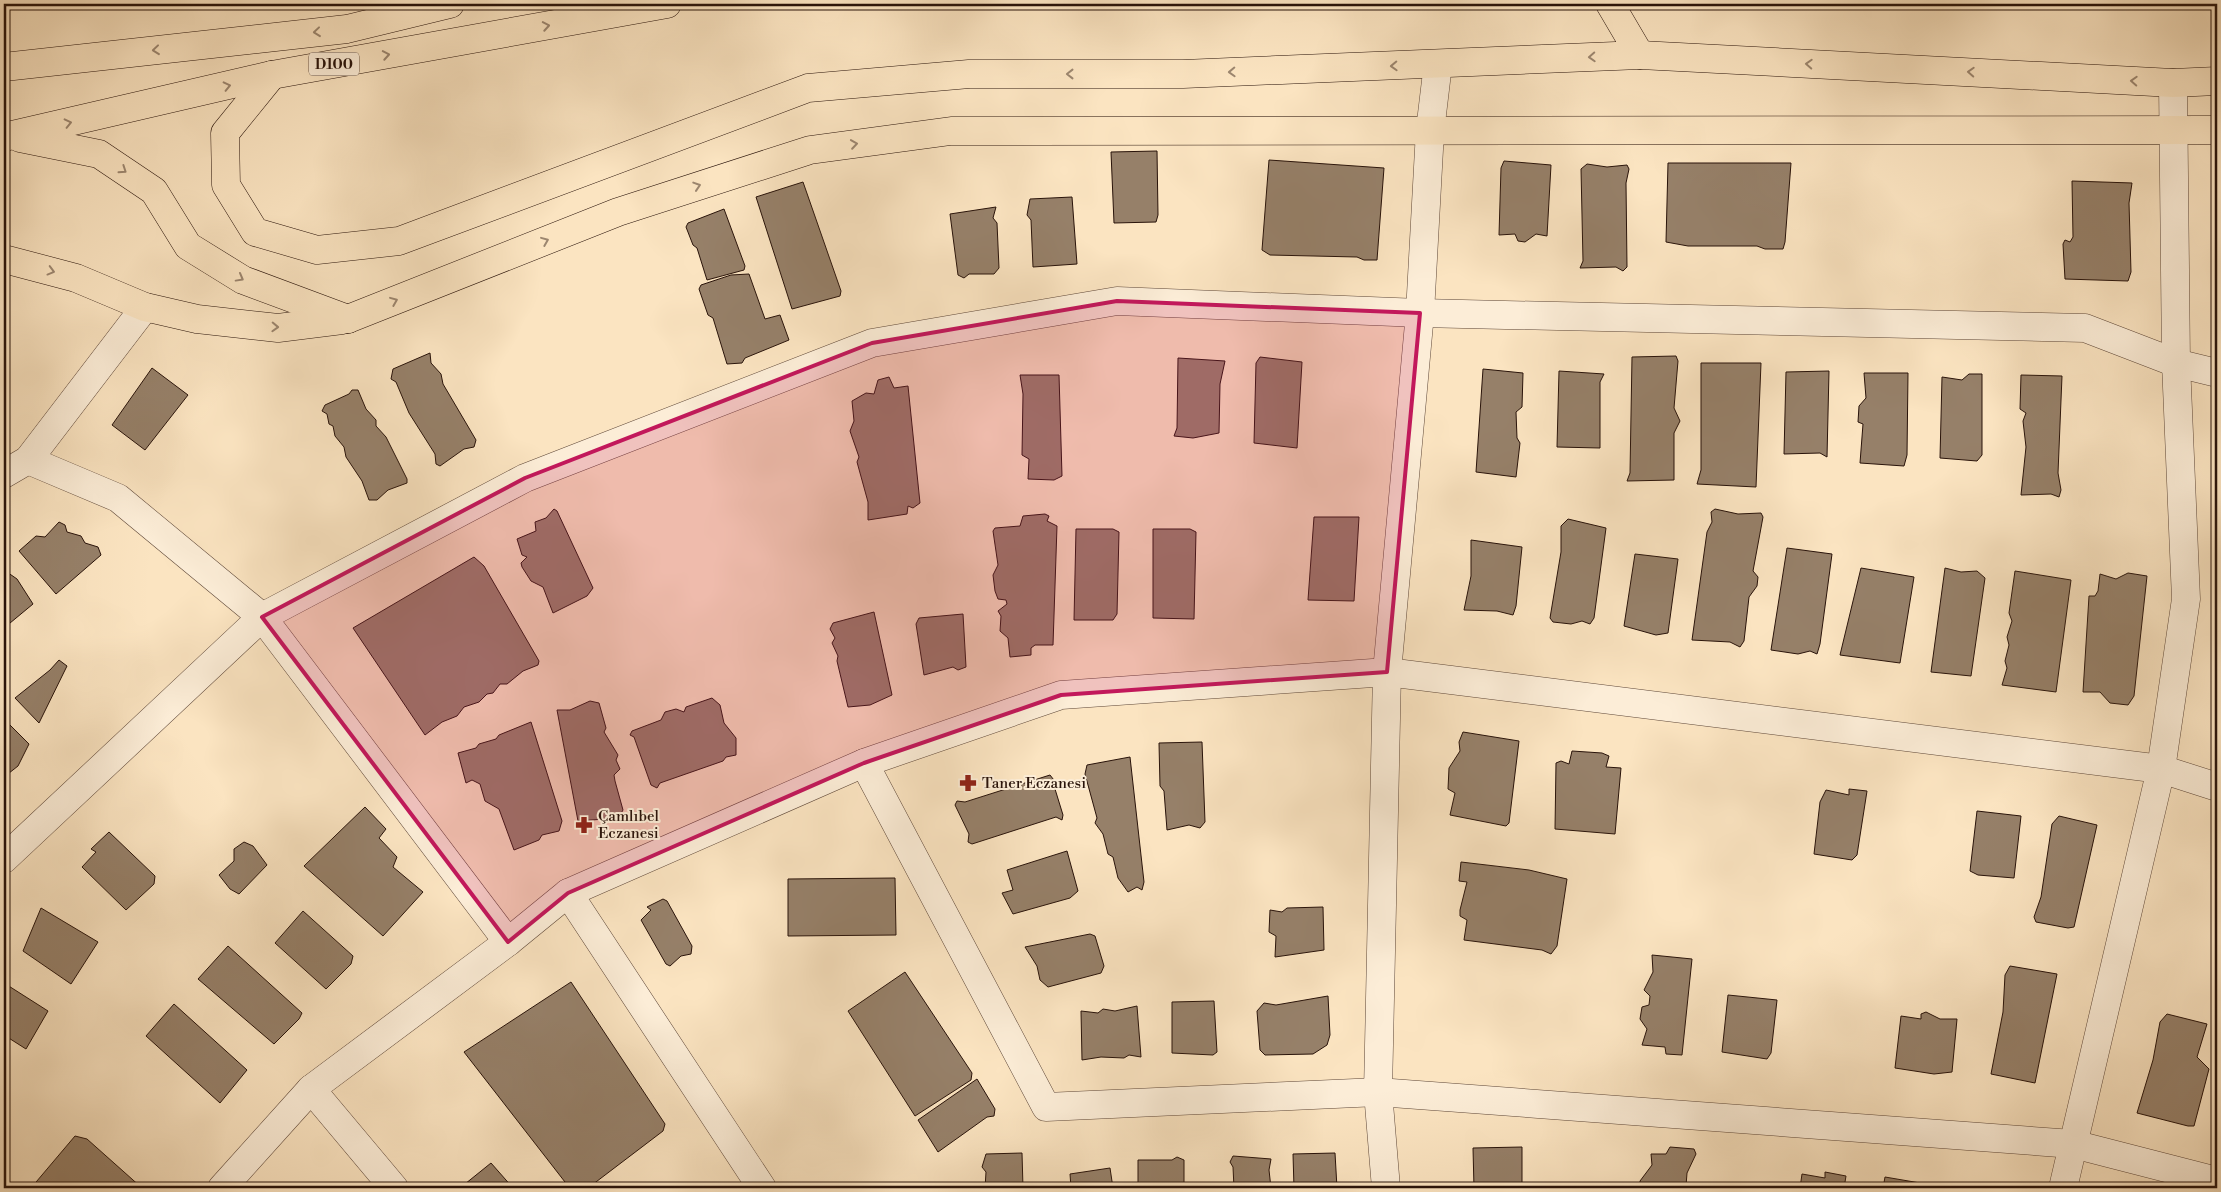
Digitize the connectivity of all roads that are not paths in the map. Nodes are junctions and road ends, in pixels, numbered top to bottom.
1 (381, 4) edge
2 (450, 4) edge
3 (667, 4) edge
4 (1610, 4) edge
5 (347, 29) junction
6 (1640, 55) junction
7 (1438, 64) junction
8 (4, 67) edge
9 (272, 75) junction
10 (2217, 81) edge
11 (2173, 83) junction
12 (2217, 130) edge
13 (2175, 131) junction
14 (1430, 132) junction
15 (8, 136) edge
16 (4, 259) edge
17 (145, 307) junction
18 (1420, 312) junction
19 (348, 320) junction
20 (2176, 363) junction
21 (2217, 373) edge
22 (28, 460) junction
23 (4, 474) edge
24 (262, 617) junction
25 (1387, 672) junction
26 (864, 763) junction
27 (2161, 769) junction
28 (2217, 786) edge
29 (4, 859) edge
30 (568, 893) junction
31 (508, 942) junction
32 (311, 1089) junction
33 (1378, 1092) junction
34 (2073, 1144) junction
35 (2217, 1181) edge
36 (222, 1188) edge
37 (394, 1188) edge
38 (762, 1188) edge
39 (1386, 1188) edge
40 (2063, 1188) edge

1 - 5 main road
2 - 5 main road, D100
9 -> 3 main road, D100
4 - 6 main road
5 -> 8 main road, D100
6 -> 7 main road
11 -> 6 main road
7 -> 9 main road
7 - 14 street
15 -> 9 main road, D100
10 - 11 main road
11 - 13 street
12 - 13 main road
13 - 14 main road
13 - 20 street
14 - 18 street
19 -> 14 main road
15 -> 19 main road
16 -> 17 main road
17 -> 19 main road
17 - 22 street
18 - 20 street
18 - 24 street
18 - 25 street
20 - 21 street
20 - 27 street
22 - 23 street
22 - 24 street
24 - 29 street
24 - 31 street
25 - 26 street
25 - 27 street
25 - 33 street
26 - 30 street
26 - 33 street
27 - 28 street
27 - 34 street
30 - 31 street
30 - 38 street
31 - 32 street
32 - 36 street
32 - 37 street
33 - 34 street
33 - 39 street
34 - 35 street
34 - 40 street

